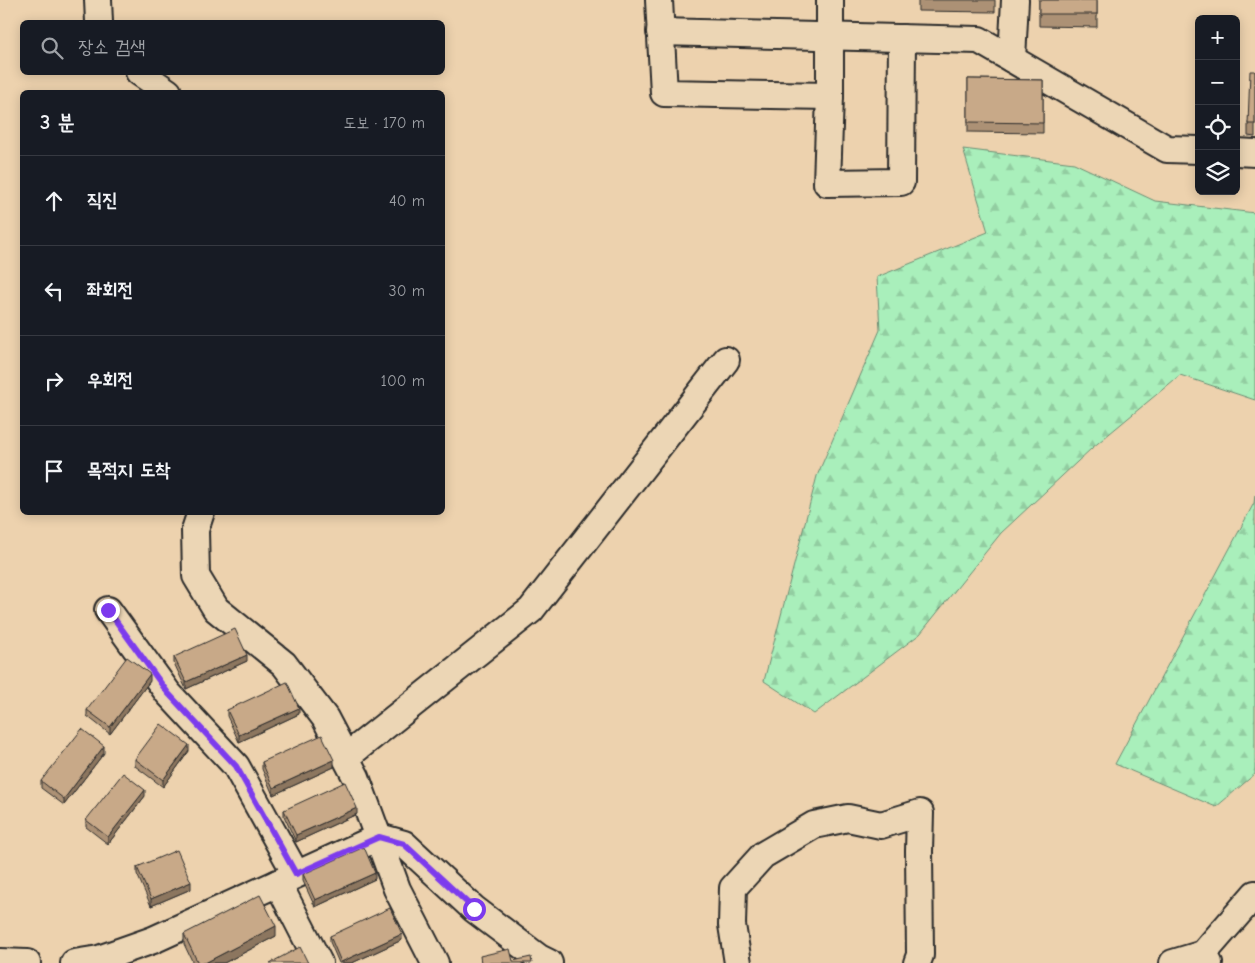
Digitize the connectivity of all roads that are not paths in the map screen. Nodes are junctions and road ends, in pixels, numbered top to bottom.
1 (98, 0) edge
2 (659, 0) edge
3 (830, 0) edge
4 (1015, 0) edge
5 (99, 20) edge
6 (660, 32) junction
7 (830, 36) junction
8 (902, 38) junction
9 (1012, 59) junction
10 (143, 75) edge
11 (165, 90) edge
12 (830, 96) junction
13 (1195, 150) edge
14 (1240, 152) edge
15 (1255, 153) edge
16 (726, 360) dead end
17 (200, 515) edge
18 (108, 610) dead end
19 (346, 757) junction
20 (379, 837) junction
21 (287, 879) junction
22 (1255, 894) edge
23 (1206, 959) edge
24 (0, 962) edge
25 (27, 963) edge
26 (74, 963) edge
27 (319, 963) edge
28 (435, 963) edge
29 (549, 963) edge
30 (738, 963) edge
31 (917, 963) edge
32 (1173, 963) edge

1 - 5 street
2 - 6 street
3 - 7 street
4 - 9 street
6 - 7 street
6 - 12 street
7 - 8 street
7 - 12 street
8 - 9 street
8 - 12 street
9 - 13 street
10 - 11 street
14 - 15 street
16 - 19 street
17 - 19 street
18 - 21 street
19 - 20 street
20 - 21 street
20 - 28 street
20 - 29 street
21 - 26 street
21 - 27 street
22 - 23 street
23 - 32 street
24 - 25 street
30 - 31 street

